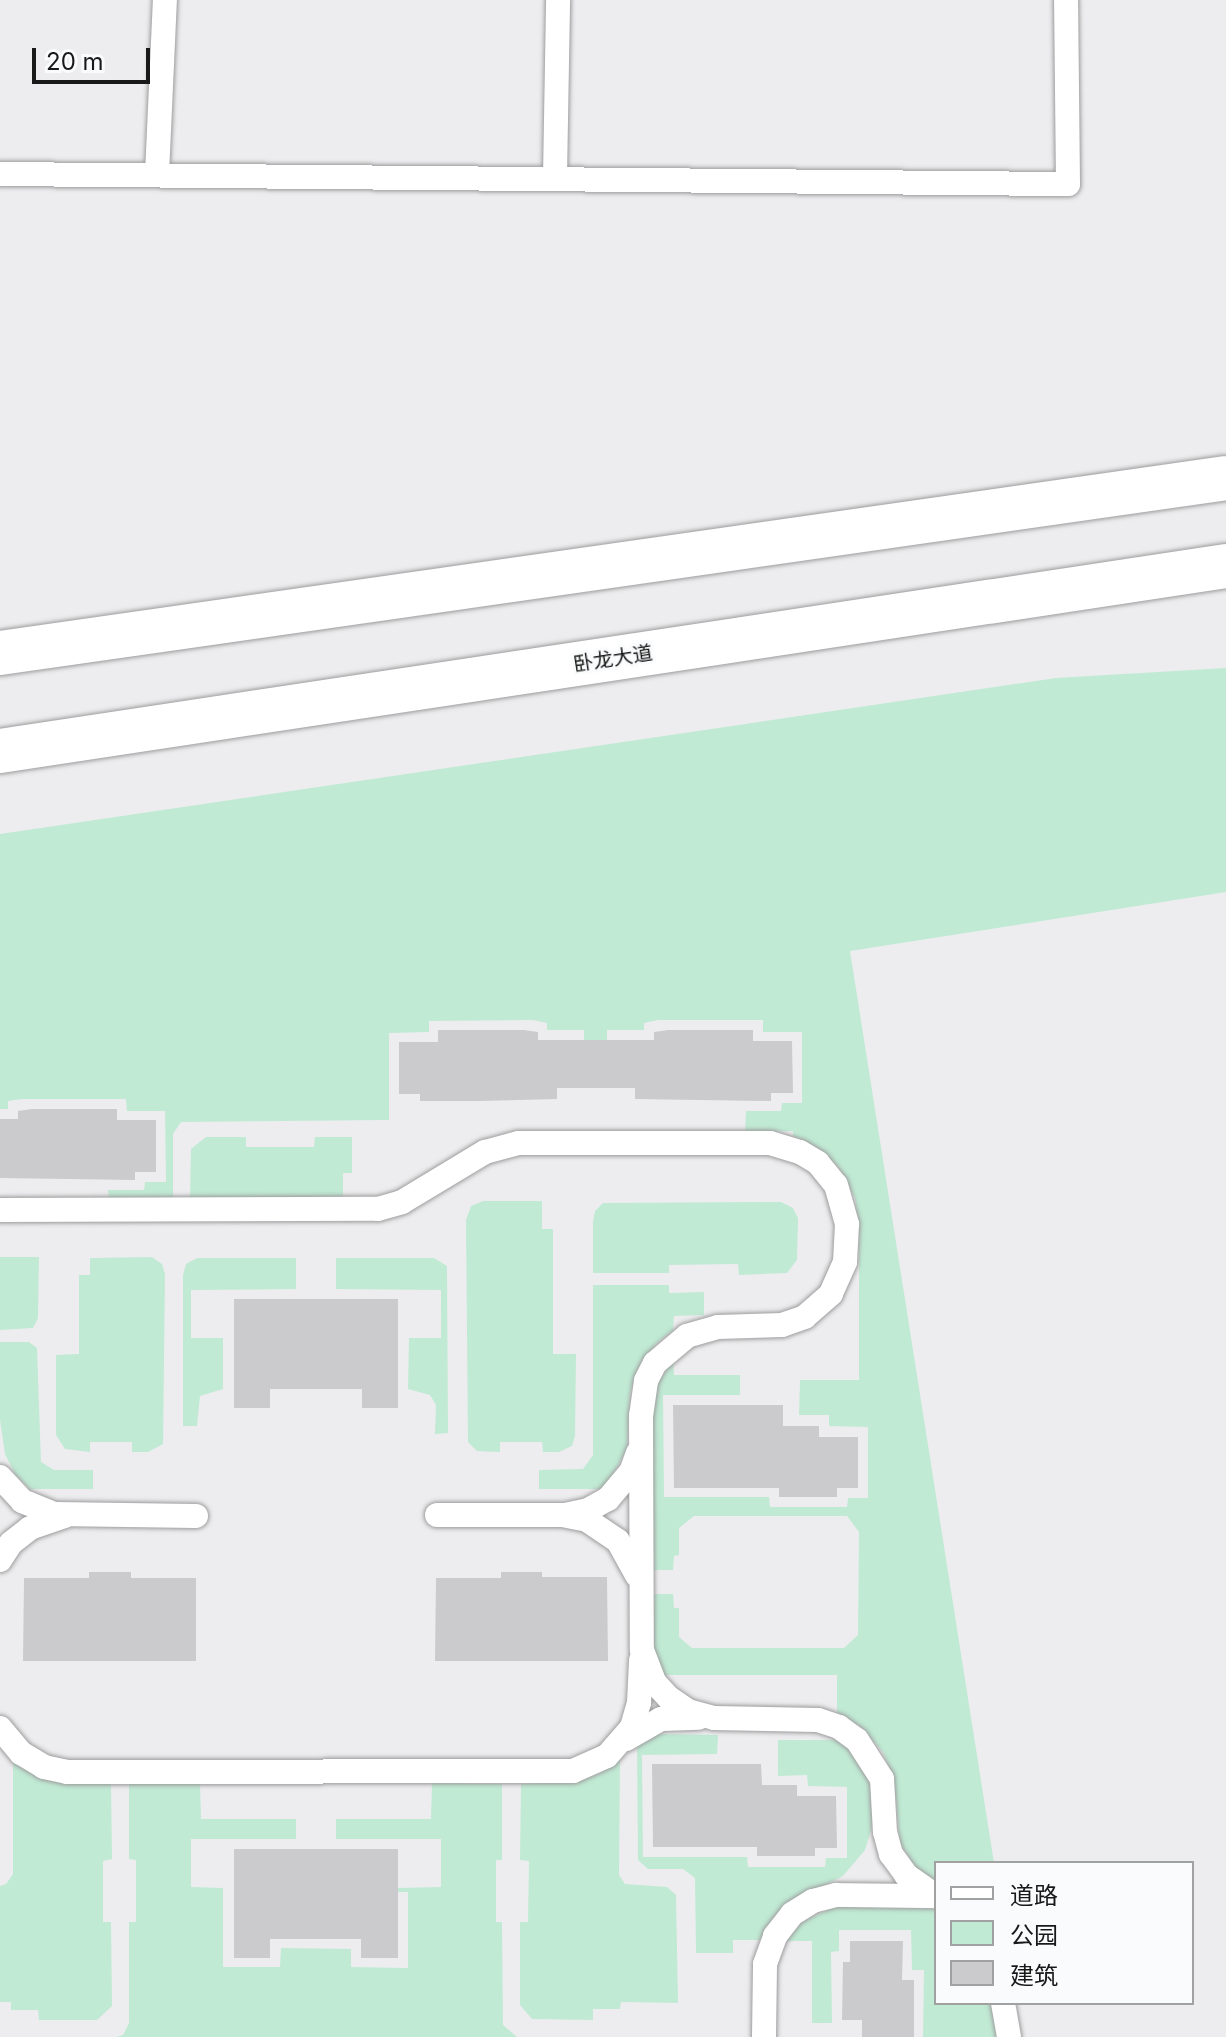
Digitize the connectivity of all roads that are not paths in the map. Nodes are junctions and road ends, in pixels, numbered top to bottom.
1 (165, 0) edge
2 (558, 0) edge
3 (1066, 0) edge
4 (0, 174) edge
5 (157, 174) junction
6 (555, 177) junction
7 (1226, 478) edge
8 (1226, 566) edge
9 (0, 653) edge
10 (0, 751) edge
11 (0, 1210) edge
12 (641, 1442) junction
13 (0, 1477) edge
14 (437, 1515) dead end
15 (562, 1515) junction
16 (68, 1516) junction
17 (196, 1516) dead end
18 (0, 1560) edge
19 (641, 1589) junction
20 (641, 1641) junction
21 (726, 1719) junction
22 (3, 1734) edge
23 (622, 1742) junction
24 (934, 1895) edge
25 (934, 1896) edge
26 (764, 1991) junction
27 (1003, 2005) edge
28 (744, 2037) edge
29 (764, 2037) edge
30 (1009, 2037) edge

1 - 5 lane
2 - 6 lane
3 - 6 lane
4 - 5 lane
5 - 6 lane
7 - 9 main road
8 - 10 main road, 卧龙大道
11 - 12 lane
12 - 15 lane
12 - 19 lane
13 - 16 lane
14 - 15 lane
15 - 19 lane
16 - 17 lane
16 - 18 lane
19 - 20 lane
20 - 21 lane
20 - 23 lane
21 - 23 lane
21 - 24 lane
22 - 23 lane
25 - 26 lane
26 - 28 lane
26 - 29 lane
27 - 30 lane

